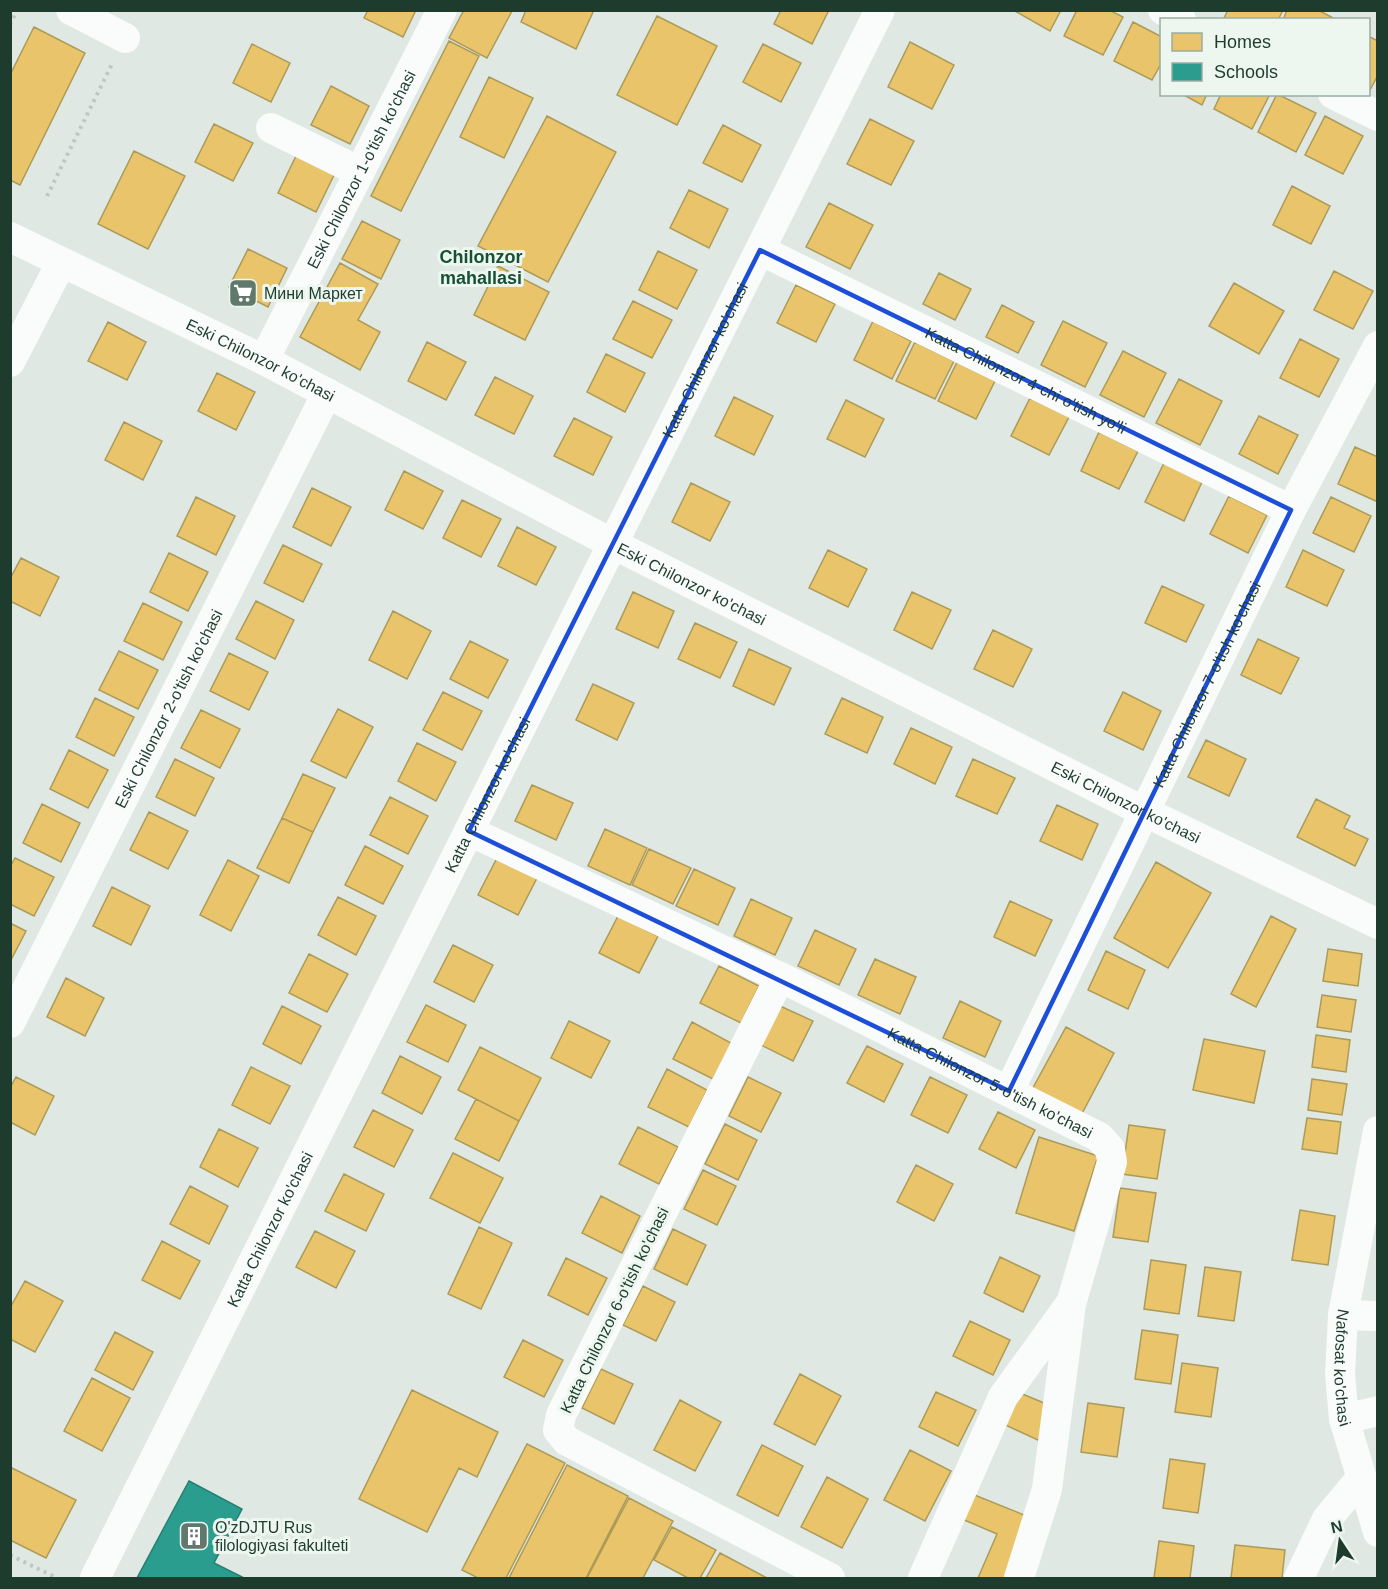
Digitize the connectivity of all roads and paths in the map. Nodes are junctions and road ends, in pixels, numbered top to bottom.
1 (17, 10) edge
2 (71, 10) edge
3 (442, 10) edge
4 (880, 10) edge
5 (1162, 10) edge
6 (1177, 18) edge
7 (10, 25) edge
8 (125, 38) joint
9 (1337, 96) edge
10 (1377, 117) edge
11 (271, 128) dead end
12 (360, 172) junction
13 (47, 196) dead end
14 (10, 237) edge
15 (760, 250) junction
16 (61, 263) junction
17 (1377, 346) edge
18 (264, 360) junction
19 (10, 362) edge
20 (327, 393) junction
21 (1291, 510) junction
22 (613, 544) junction
23 (1144, 812) junction
24 (469, 831) junction
25 (1377, 924) edge
26 (780, 977) junction
27 (10, 1023) edge
28 (1009, 1091) junction
29 (1377, 1131) edge
30 (1071, 1304) junction
31 (1343, 1315) junction
32 (1377, 1317) edge
33 (1377, 1411) edge
34 (1344, 1419) junction
35 (1361, 1478) junction
36 (1377, 1532) edge
37 (10, 1555) edge
38 (57, 1578) edge
39 (95, 1578) edge
40 (830, 1578) edge
41 (924, 1578) edge
42 (1019, 1578) edge
43 (1299, 1578) edge

1 - 7 path
2 - 8 street
3 - 12 street, Eski Chilonzor 1-o'tish ko'chasi
4 - 15 street, Katta Chilonzor ko'chasi
5 - 6 street
8 - 13 path
9 - 10 street
11 - 12 street
12 - 18 street, Eski Chilonzor 1-o'tish ko'chasi
14 - 16 street, Eski Chilonzor ko'chasi
15 - 21 street, Katta Chilonzor 4-chi o'tish yo'li
15 - 22 street, Katta Chilonzor ko'chasi
16 - 18 street, Eski Chilonzor ko'chasi
16 - 19 street
17 - 21 street, Katta Chilonzor 7-o'tish ko'chasi
18 - 20 street, Eski Chilonzor ko'chasi
20 - 22 street, Eski Chilonzor ko'chasi
20 - 27 street, Eski Chilonzor 2-o'tish ko'chasi
21 - 23 street, Katta Chilonzor 7-o'tish ko'chasi
22 - 23 street, Eski Chilonzor ko'chasi
22 - 24 street, Katta Chilonzor ko'chasi
23 - 25 street, Eski Chilonzor ko'chasi
23 - 28 street, Katta Chilonzor 7-o'tish ko'chasi
24 - 26 street, Katta Chilonzor 5-o'tish ko'chasi
24 - 39 street, Katta Chilonzor ko'chasi
26 - 28 street, Katta Chilonzor 5-o'tish ko'chasi
26 - 40 street, Katta Chilonzor 6-o'tish ko'chasi
28 - 30 street, Katta Chilonzor 5-o'tish ko'chasi
29 - 31 street, Nafosat ko'chasi
30 - 41 street
30 - 42 street, Katta Chilonzor 5-o'tish ko'chasi
31 - 32 street
31 - 34 street, Nafosat ko'chasi
33 - 34 street
34 - 35 street, Nafosat ko'chasi
35 - 36 street, Nafosat ko'chasi
35 - 43 street
37 - 38 path

